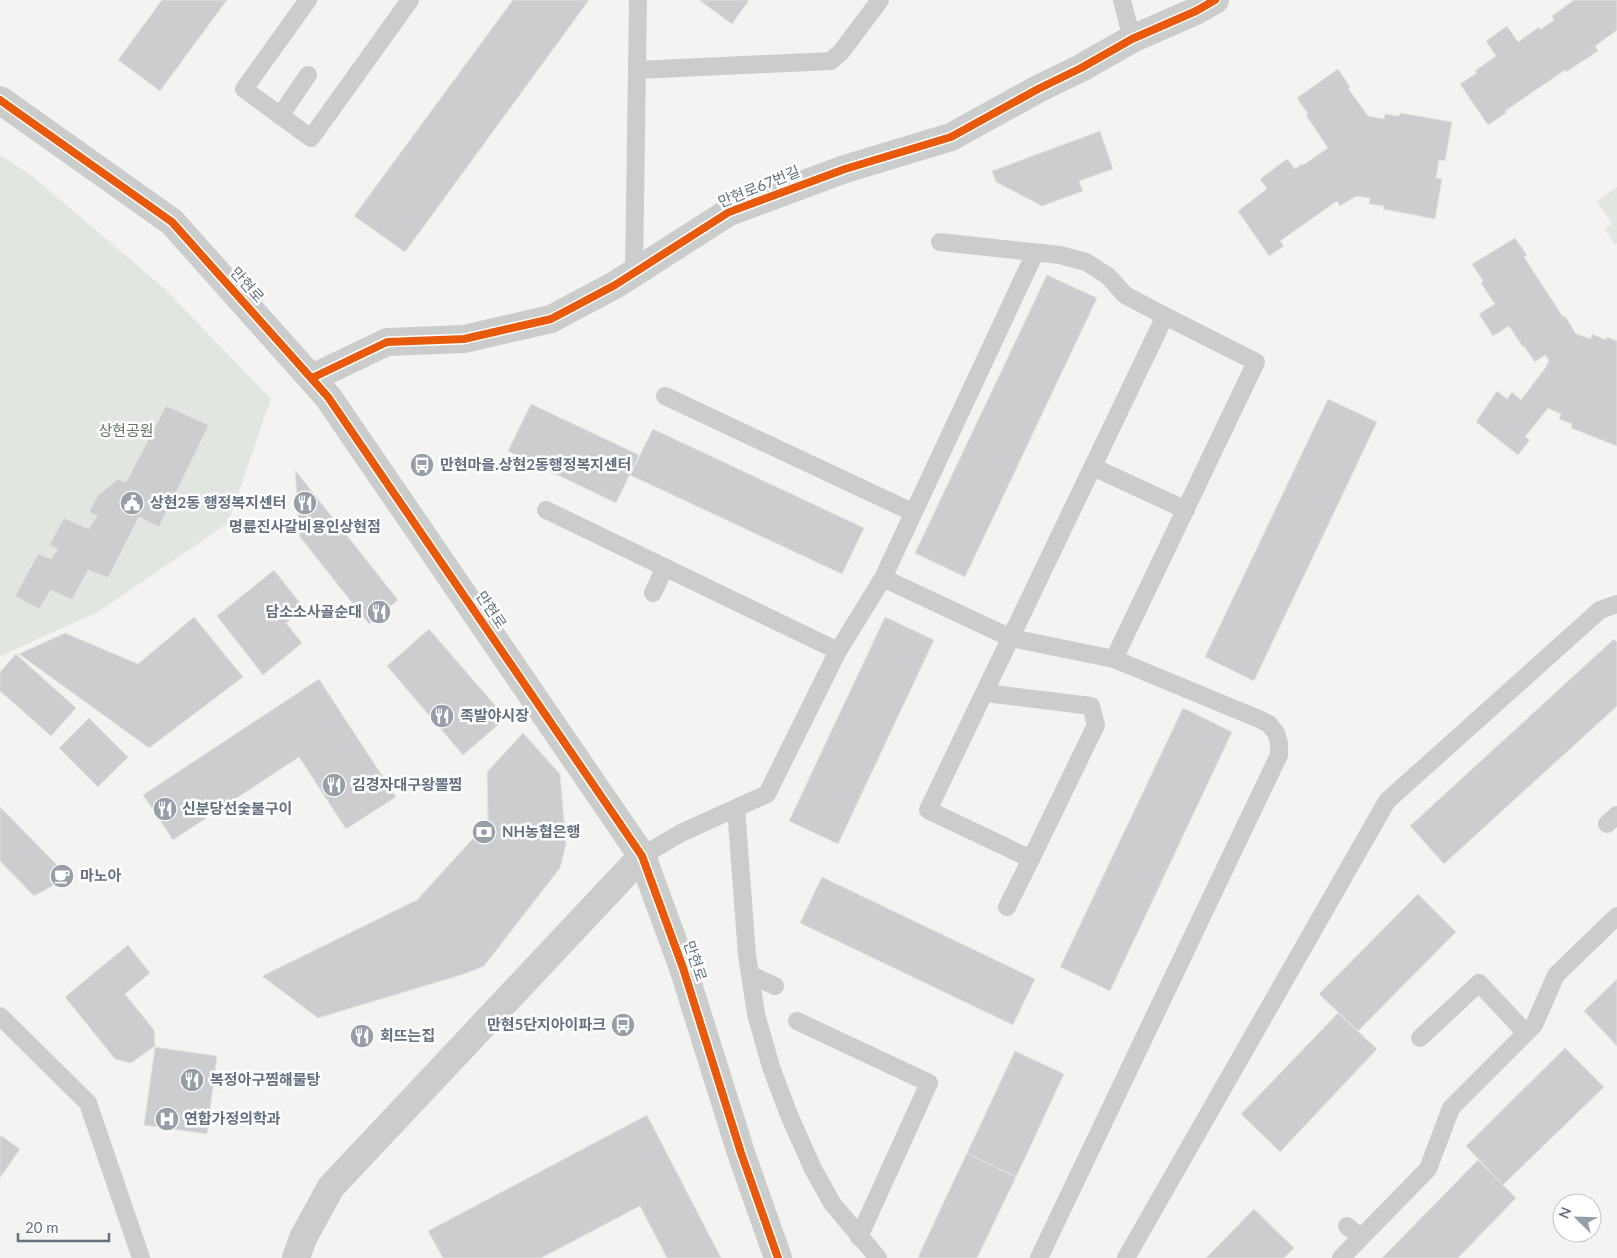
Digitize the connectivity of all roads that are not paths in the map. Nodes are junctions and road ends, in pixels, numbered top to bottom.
1 (308, 0) edge
2 (410, 0) edge
3 (638, 0) edge
4 (880, 0) edge
5 (1122, 0) edge
6 (1215, 0) edge
7 (1132, 39) junction
8 (637, 70) junction
9 (308, 75) dead end
10 (0, 100) edge
11 (280, 116) junction
12 (940, 242) dead end
13 (1035, 253) junction
14 (634, 272) junction
15 (1166, 316) junction
16 (312, 378) junction
17 (665, 396) dead end
18 (1093, 468) junction
19 (546, 510) dead end
20 (1186, 510) junction
21 (912, 512) junction
22 (665, 568) junction
23 (883, 578) junction
24 (653, 593) dead end
25 (1617, 604) edge
26 (1011, 638) junction
27 (838, 651) junction
28 (1114, 659) junction
29 (985, 693) junction
30 (736, 808) junction
31 (642, 856) junction
32 (1031, 859) junction
33 (1007, 907) dead end
34 (1617, 916) edge
35 (751, 975) junction
36 (775, 986) dead end
37 (0, 1016) edge
38 (797, 1021) dead end
39 (1526, 1033) junction
40 (1420, 1038) dead end
41 (1347, 1226) dead end
42 (859, 1237) junction
43 (1360, 1238) junction
44 (141, 1258) edge
45 (296, 1258) edge
46 (778, 1258) edge
47 (878, 1258) edge
48 (1039, 1258) edge
49 (1126, 1258) edge
50 (1341, 1258) edge

1 - 11 lane
2 - 11 lane
3 - 8 lane
4 - 8 lane
5 - 7 lane
6 - 7 street, 만현로67번길
7 - 14 street, 만현로67번길
8 - 14 lane
9 - 11 lane
10 - 16 street, 만현로
12 - 13 lane
13 - 15 lane
13 - 21 lane
14 - 16 street, 만현로67번길
15 - 18 lane
15 - 20 lane
16 - 31 street, 만현로
17 - 21 lane
18 - 20 lane
18 - 26 lane
19 - 22 lane
20 - 28 lane
21 - 23 lane
22 - 24 lane
22 - 27 lane
23 - 26 lane
23 - 27 lane
25 - 49 lane
26 - 28 lane
26 - 29 lane
27 - 30 lane
28 - 48 lane
29 - 32 lane
29 - 32 lane
30 - 31 lane
30 - 35 lane
31 - 45 street
31 - 46 street, 만현로
32 - 33 lane
34 - 39 lane
35 - 36 lane
35 - 42 lane
37 - 44 lane
38 - 42 lane
39 - 40 lane
39 - 43 lane
41 - 43 lane
42 - 47 lane
43 - 50 lane

